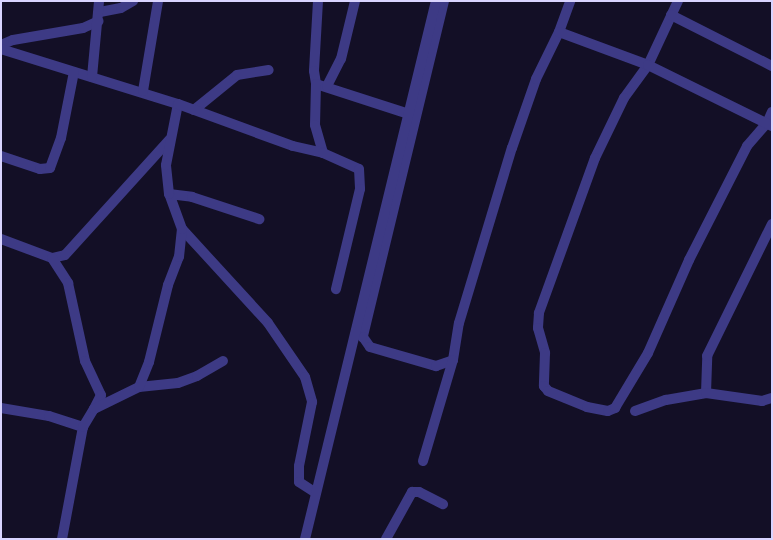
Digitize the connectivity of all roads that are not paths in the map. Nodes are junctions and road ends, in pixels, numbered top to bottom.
1 (99, 1) edge
2 (133, 1) edge
3 (158, 1) edge
4 (318, 1) edge
5 (355, 1) edge
6 (436, 1) edge
7 (444, 1) edge
8 (570, 1) edge
9 (678, 1) edge
10 (671, 14) junction
11 (99, 17) junction
12 (559, 32) junction
13 (1, 45) edge
14 (1, 49) edge
15 (648, 65) junction
16 (772, 66) edge
17 (269, 70) dead end
18 (74, 72) junction
19 (92, 77) junction
20 (316, 84) junction
21 (327, 86) junction
22 (143, 91) junction
23 (178, 104) junction
24 (194, 110) junction
25 (772, 112) edge
26 (408, 114) junction
27 (770, 124) edge
28 (170, 139) junction
29 (323, 153) junction
30 (1, 156) edge
31 (402, 162) junction
32 (169, 194) junction
33 (259, 219) dead end
34 (772, 224) edge
35 (182, 229) junction
36 (1, 239) edge
37 (52, 258) junction
38 (336, 289) dead end
39 (453, 360) junction
40 (223, 361) dead end
41 (139, 387) junction
42 (706, 393) junction
43 (772, 398) edge
44 (1, 408) edge
45 (94, 410) junction
46 (635, 411) dead end
47 (83, 427) junction
48 (423, 461) dead end
49 (316, 493) junction
50 (443, 504) dead end
51 (62, 539) edge
52 (305, 539) edge
53 (386, 539) edge

1 - 11 street
2 - 11 street
3 - 22 street
4 - 20 street
5 - 21 street
6 - 26 street
7 - 31 street
8 - 12 street
9 - 10 street
10 - 15 street
10 - 16 street
11 - 13 street
11 - 19 street
12 - 15 street
12 - 39 street
14 - 18 street
15 - 27 street
15 - 27 street
17 - 24 street
18 - 19 street
18 - 30 street
19 - 22 street
20 - 21 street
20 - 29 street
21 - 26 street
22 - 23 street
23 - 24 street
23 - 28 street
24 - 29 street
25 - 27 street
26 - 31 street
28 - 32 street
28 - 37 street
29 - 38 street
31 - 39 street
31 - 49 street
32 - 33 street
32 - 35 street
34 - 42 street
35 - 41 street
35 - 49 street
36 - 37 street
37 - 45 street
39 - 48 street
40 - 41 street
41 - 45 street
42 - 43 street
42 - 46 street
44 - 47 street
45 - 47 street
47 - 51 street
49 - 52 street
50 - 53 street

